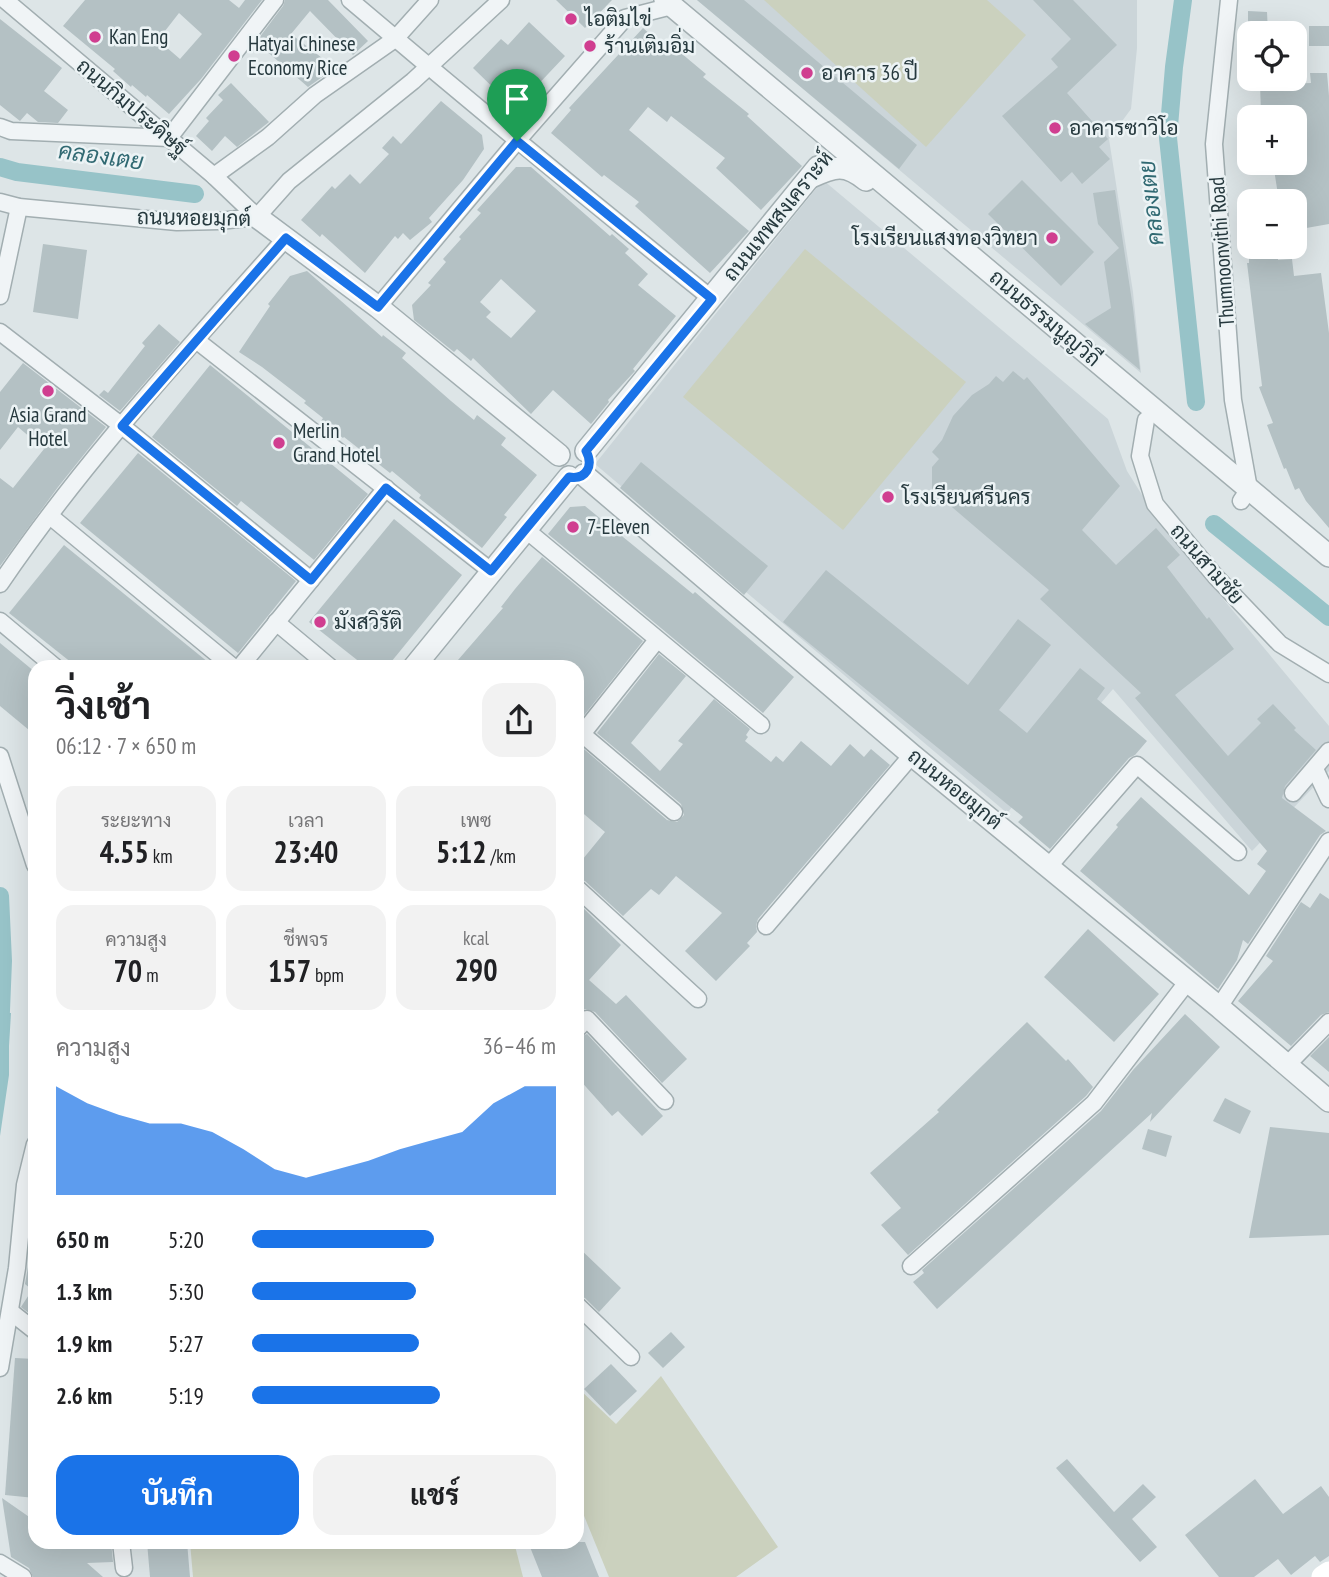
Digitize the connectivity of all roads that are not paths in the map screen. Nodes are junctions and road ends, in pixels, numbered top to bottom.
1 (5, 0) edge
2 (275, 0) edge
3 (350, 0) edge
4 (430, 0) edge
5 (502, 0) edge
6 (1229, 0) edge
7 (669, 3) edge
8 (23, 6) edge
9 (395, 38) junction
10 (429, 65) junction
11 (0, 127) edge
12 (169, 138) junction
13 (517, 141) junction
14 (836, 143) junction
15 (215, 177) junction
16 (811, 177) junction
17 (0, 202) edge
18 (19, 206) junction
19 (252, 211) junction
20 (286, 238) junction
21 (0, 296) edge
22 (712, 299) junction
23 (378, 307) junction
24 (0, 332) edge
25 (196, 340) junction
26 (1146, 420) junction
27 (122, 426) junction
28 (586, 451) junction
29 (559, 455) junction
30 (576, 476) junction
31 (386, 488) junction
32 (1245, 495) junction
33 (50, 516) junction
34 (525, 529) junction
35 (1329, 556) edge
36 (491, 571) junction
37 (1329, 573) edge
38 (311, 580) junction
39 (0, 584) edge
40 (0, 621) edge
41 (276, 622) junction
42 (657, 640) junction
43 (47, 660) edge
44 (225, 660) edge
45 (246, 660) edge
46 (322, 660) edge
47 (420, 660) edge
48 (1329, 674) edge
49 (761, 725) dead end
50 (584, 731) edge
51 (584, 736) edge
52 (1329, 751) edge
53 (912, 754) junction
54 (0, 756) edge
55 (1315, 769) junction
56 (1293, 793) dead end
57 (1329, 799) edge
58 (674, 812) dead end
59 (1329, 841) edge
60 (28, 843) edge
61 (1238, 852) dead end
62 (1049, 866) junction
63 (584, 894) edge
64 (766, 926) dead end
65 (1188, 981) junction
66 (698, 999) dead end
67 (1219, 1007) junction
68 (1329, 1021) edge
69 (584, 1022) edge
70 (1287, 1065) junction
71 (665, 1101) dead end
72 (1329, 1101) edge
73 (28, 1202) edge
74 (911, 1266) dead end
75 (11, 1312) junction
76 (584, 1312) edge
77 (28, 1325) edge
78 (631, 1357) dead end
79 (0, 1368) edge
80 (122, 1549) edge
81 (0, 1563) edge
82 (124, 1568) dead end
83 (1329, 1573) edge
84 (23, 1577) edge
85 (1323, 1577) edge

1 - 8 street, ถนนกิมประดิษฐ์
2 - 12 street
3 - 9 street
4 - 9 street
5 - 10 street
6 - 32 street, Thumnoonvithi Road
7 - 13 street
7 - 14 street, ถนนธรรมนูญวิถี
8 - 12 street, ถนนกิมประดิษฐ์
9 - 10 street
9 - 15 street
10 - 13 street
10 - 19 street
11 - 12 street
12 - 15 street, ถนนกิมประดิษฐ์
13 - 22 street
13 - 23 street
14 - 16 street, ถนนเทพสงเคราะห์
14 - 32 street, ถนนธรรมนูญวิถี
15 - 19 street, ถนนกิมประดิษฐ์
16 - 22 street, ถนนเทพสงเคราะห์
16 - 26 street, ถนนธรรมนูญวิถี
17 - 18 street, ถนนหอยมุกต์
18 - 19 street, ถนนหอยมุกต์
18 - 21 street
19 - 20 street, ถนนหอยมุกต์
20 - 23 street, ถนนหอยมุกต์
20 - 25 street
22 - 28 street, ถนนเทพสงเคราะห์
23 - 29 street, ถนนหอยมุกต์
24 - 27 street
25 - 27 street
25 - 31 street
26 - 32 street, ถนนธรรมนูญวิถี
26 - 48 street, ถนนสามชัย
27 - 33 street
27 - 38 street
28 - 29 street
28 - 30 street
29 - 30 street
30 - 34 street
30 - 53 street, ถนนหอยมุกต์
31 - 36 street
31 - 38 street
32 - 35 street, ถนนธรรมนูญวิถี
32 - 37 street, ถนนธรรมนูญวิถี
33 - 39 street
33 - 44 street
34 - 36 street
34 - 42 street
36 - 47 street
38 - 41 street
40 - 43 street
41 - 45 street
41 - 46 street
42 - 49 street
42 - 50 street
51 - 58 street
52 - 55 street
53 - 62 street, ถนนหอยมุกต์
53 - 64 street
54 - 60 street
55 - 56 street
55 - 57 street
59 - 67 street
61 - 62 street
62 - 65 street, ถนนหอยมุกต์
63 - 66 street
65 - 67 street, ถนนหอยมุกต์
65 - 74 street
67 - 70 street, ถนนหอยมุกต์
68 - 70 street
69 - 71 street
70 - 72 street, ถนนหอยมุกต์
73 - 75 street
75 - 77 street
75 - 79 street
76 - 78 street
80 - 82 street
81 - 84 street
83 - 85 main road

